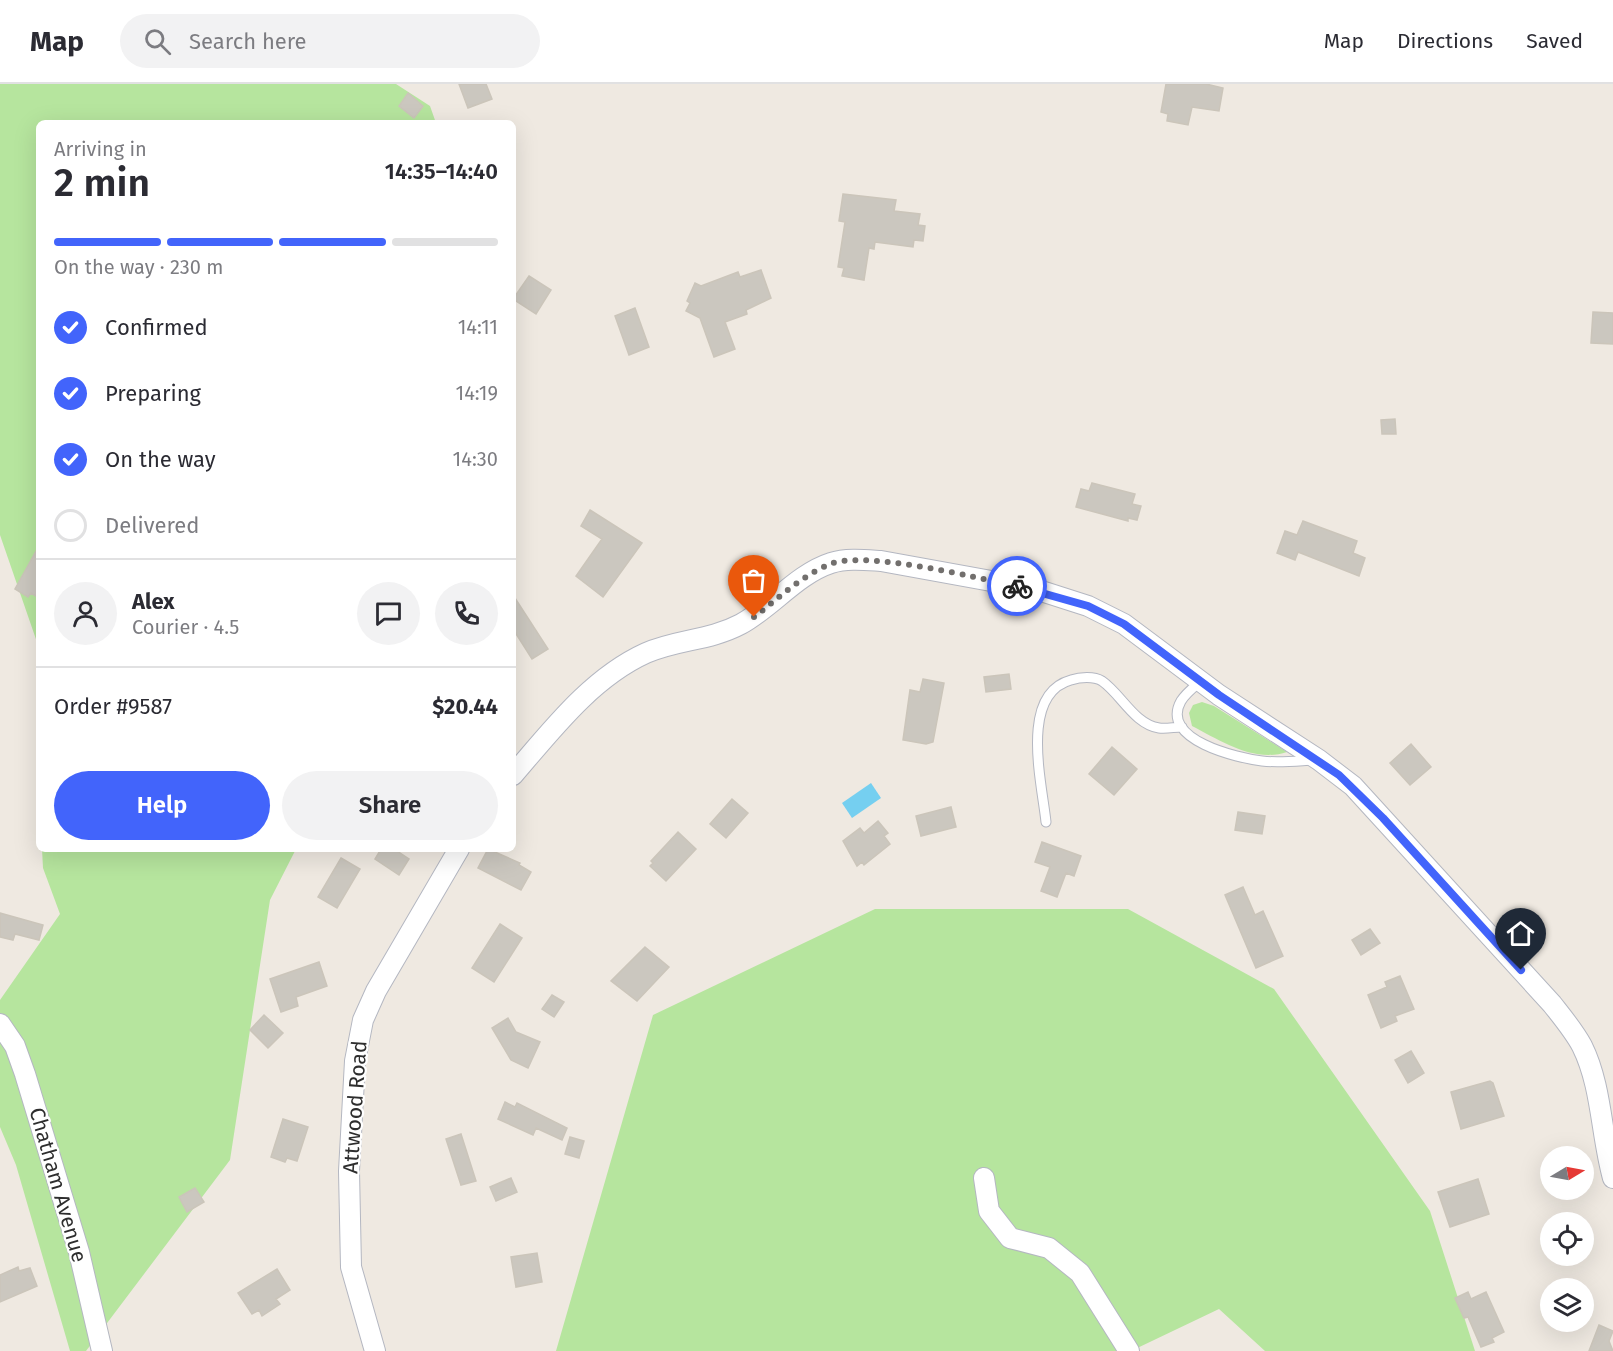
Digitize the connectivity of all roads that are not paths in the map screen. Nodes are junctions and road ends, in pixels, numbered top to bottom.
1 (1201, 681) junction
2 (1182, 727) junction
3 (1319, 760) junction
4 (516, 772) edge
5 (1046, 822) dead end
6 (457, 852) edge
7 (0, 1024) edge
8 (984, 1178) dead end
9 (1613, 1178) edge
10 (102, 1351) edge
11 (375, 1351) edge
12 (1129, 1351) edge

1 - 2 lane
1 - 3 street
1 - 4 street
2 - 3 lane
2 - 5 lane
3 - 9 street
6 - 11 street, Attwood Road
7 - 10 street, Chatham Avenue
8 - 12 street

